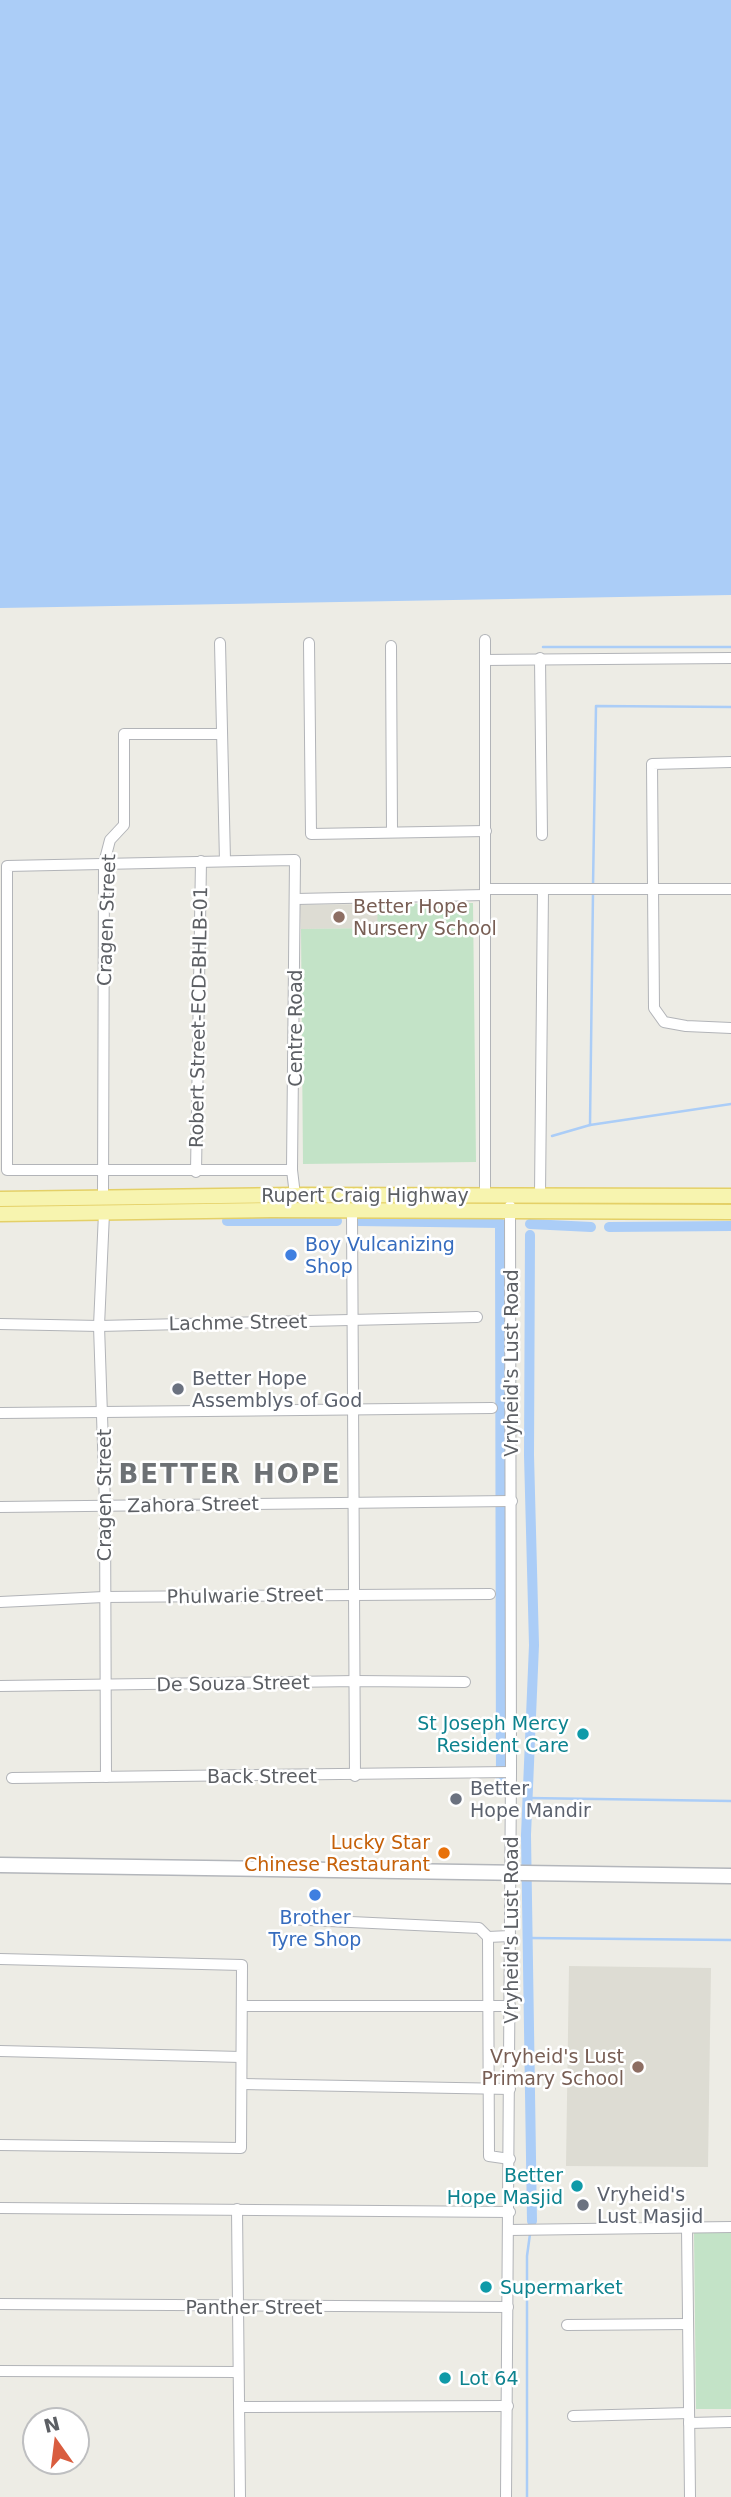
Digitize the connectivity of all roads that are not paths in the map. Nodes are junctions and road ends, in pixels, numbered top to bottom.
1 (485, 640) dead end
2 (309, 642) dead end
3 (220, 643) dead end
4 (391, 646) dead end
5 (540, 658) junction
6 (731, 658) edge
7 (485, 660) junction
8 (222, 734) junction
9 (731, 762) edge
10 (486, 831) junction
11 (392, 832) junction
12 (542, 835) dead end
13 (225, 861) junction
14 (201, 862) junction
15 (104, 863) junction
16 (731, 888) edge
17 (543, 889) junction
18 (652, 889) junction
19 (486, 892) junction
20 (296, 899) junction
21 (731, 1028) edge
22 (292, 1170) junction
23 (102, 1171) junction
24 (196, 1172) junction
25 (295, 1195) junction
26 (485, 1195) junction
27 (509, 1195) junction
28 (540, 1195) junction
29 (103, 1196) junction
30 (731, 1196) edge
31 (0, 1199) edge
32 (352, 1211) junction
33 (731, 1212) edge
34 (104, 1213) junction
35 (510, 1213) junction
36 (0, 1214) edge
37 (477, 1317) dead end
38 (352, 1319) junction
39 (0, 1324) edge
40 (99, 1326) junction
41 (492, 1408) dead end
42 (353, 1412) junction
43 (1, 1413) edge
44 (103, 1413) junction
45 (355, 1501) junction
46 (509, 1501) junction
47 (105, 1505) junction
48 (0, 1507) edge
49 (356, 1593) junction
50 (490, 1594) dead end
51 (104, 1597) junction
52 (0, 1602) edge
53 (356, 1681) junction
54 (465, 1682) dead end
55 (105, 1685) junction
56 (0, 1686) edge
57 (509, 1772) junction
58 (355, 1776) junction
59 (106, 1777) junction
60 (12, 1779) dead end
61 (0, 1865) edge
62 (522, 1872) junction
63 (731, 1876) edge
64 (287, 1919) dead end
65 (510, 1936) junction
66 (488, 1937) junction
67 (0, 1959) edge
68 (242, 2006) junction
69 (489, 2006) junction
70 (510, 2006) junction
71 (0, 2051) edge
72 (242, 2057) junction
73 (242, 2084) junction
74 (510, 2089) junction
75 (487, 2090) junction
76 (0, 2145) edge
77 (510, 2159) junction
78 (0, 2208) edge
79 (237, 2209) junction
80 (510, 2213) junction
81 (687, 2227) junction
82 (731, 2227) edge
83 (509, 2230) junction
84 (0, 2304) edge
85 (236, 2307) junction
86 (508, 2307) junction
87 (688, 2324) junction
88 (567, 2325) dead end
89 (0, 2371) edge
90 (237, 2372) junction
91 (508, 2406) junction
92 (240, 2407) junction
93 (573, 2416) dead end
94 (689, 2418) junction
95 (731, 2422) edge
96 (240, 2497) edge
97 (506, 2497) edge
98 (690, 2497) edge

1 - 7 street
2 - 11 street
3 - 8 street
4 - 11 street
5 - 6 street
5 - 7 street
5 - 12 street
7 - 10 street
8 - 13 street
8 - 15 street, Cragen Street
9 - 18 street
10 - 11 street
10 - 19 street
13 - 14 street
13 - 20 street, Centre Road
14 - 15 street
14 - 24 street, Robert Street-ECD-BHLB-01
15 - 23 street, Cragen Street
15 - 23 street
16 - 18 street
17 - 18 street
17 - 19 street
17 - 28 street
18 - 21 street
19 - 20 street
19 - 26 street
20 - 22 street, Centre Road
22 - 24 street
22 - 25 street, Centre Road
23 - 24 street
23 - 29 street, Cragen Street
25 - 26 main road, Rupert Craig Highway
25 - 29 main road, Rupert Craig Highway
26 - 27 main road, Rupert Craig Highway
27 - 28 main road, Rupert Craig Highway
27 - 35 street, Vryheid's Lust Road
28 - 30 main road, Rupert Craig Highway
29 - 31 main road, Rupert Craig Highway
32 - 34 main road, Rupert Craig Highway
32 - 35 main road, Rupert Craig Highway
32 - 38 street
33 - 35 main road, Rupert Craig Highway
34 - 36 main road, Rupert Craig Highway
34 - 40 street, Cragen Street
35 - 46 street, Vryheid's Lust Road
37 - 38 street, Lachme Street
38 - 40 street, Lachme Street
38 - 42 street
39 - 40 street, Lachme Street
40 - 44 street, Cragen Street
41 - 42 street
42 - 44 street
42 - 45 street
43 - 44 street
44 - 47 street, Cragen Street
45 - 46 street, Zahora Street
45 - 47 street, Zahora Street
45 - 49 street
46 - 57 street, Vryheid's Lust Road
47 - 48 street, Zahora Street
47 - 51 street, Cragen Street
49 - 50 street, Phulwarie Street
49 - 51 street, Phulwarie Street
49 - 53 street
51 - 52 street, Phulwarie Street
51 - 55 street, Cragen Street
53 - 54 street, De Souza Street
53 - 55 street, De Souza Street
53 - 58 street
55 - 56 street, De Souza Street
55 - 59 street, Cragen Street
57 - 58 street, Back Street
57 - 62 street, Vryheid's Lust Road
58 - 59 street, Back Street
59 - 60 street, Back Street
61 - 62 main road
62 - 63 main road
62 - 65 street, Vryheid's Lust Road
64 - 66 street
65 - 66 street
65 - 70 street, Vryheid's Lust Road
66 - 69 street
67 - 68 street
68 - 69 street
68 - 72 street
69 - 70 street
69 - 75 street
70 - 74 street, Vryheid's Lust Road
71 - 72 street
72 - 73 street
73 - 75 street
73 - 76 street
74 - 75 street
74 - 77 street, Vryheid's Lust Road
75 - 77 street
77 - 80 street, Vryheid's Lust Road
78 - 79 street
79 - 80 street
79 - 85 street
80 - 83 street, Vryheid's Lust Road
81 - 82 street
81 - 83 street
81 - 87 street
83 - 86 street, Vryheid's Lust Road
84 - 85 street, Panther Street
85 - 86 street, Panther Street
85 - 90 street
86 - 91 street, Vryheid's Lust Road
87 - 88 street
87 - 94 street
89 - 90 street
90 - 92 street
91 - 92 street
91 - 97 street, Vryheid's Lust Road
92 - 96 street
93 - 94 street
94 - 95 street
94 - 98 street

